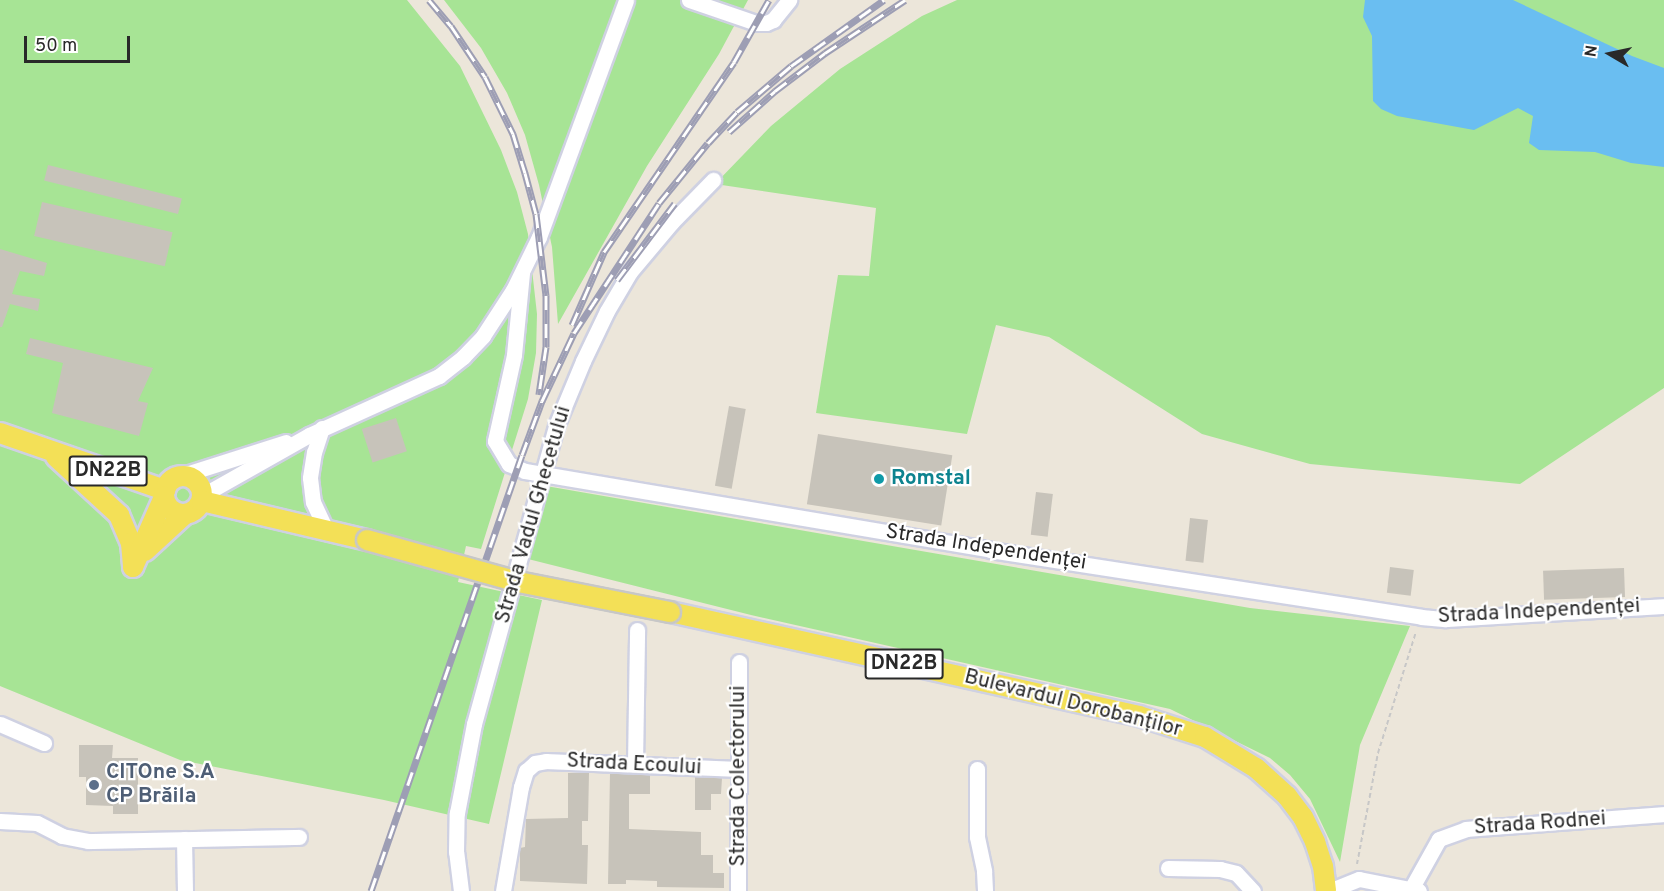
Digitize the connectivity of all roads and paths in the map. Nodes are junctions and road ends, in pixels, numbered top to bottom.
1 (626, 0) edge
2 (689, 0) edge
3 (789, 0) edge
4 (713, 180) dead end
5 (522, 273) junction
6 (316, 432) junction
7 (0, 433) edge
8 (52, 453) junction
9 (541, 474) junction
10 (180, 476) junction
11 (165, 494) junction
12 (202, 498) junction
13 (185, 514) junction
14 (325, 528) junction
15 (137, 561) junction
16 (1664, 606) edge
17 (1421, 617) junction
18 (637, 630) dead end
19 (740, 662) dead end
20 (0, 724) edge
21 (44, 743) dead end
22 (635, 764) junction
23 (738, 769) junction
24 (977, 769) dead end
25 (1664, 814) edge
26 (0, 821) edge
27 (299, 837) dead end
28 (184, 839) junction
29 (1168, 868) dead end
30 (1359, 879) junction
31 (1415, 890) edge
32 (185, 891) edge
33 (461, 891) edge
34 (504, 891) edge
35 (738, 891) edge
36 (985, 891) edge
37 (1253, 891) edge
38 (1328, 891) edge

1 - 5 street
2 - 3 street
4 - 9 street, Strada Vadul Ghecetului
5 - 6 street
5 - 9 street, Strada Independenței
6 - 10 street
6 - 12 street
6 - 14 street
7 - 8 main road, DN22B
8 - 11 main road, DN22B
8 - 15 main road
9 - 17 street, Strada Independenței
9 - 33 street, Strada Vadul Ghecetului
10 - 11 main road, DN22B
10 - 12 main road, DN22B
11 - 13 main road, DN22B
11 - 15 main road
12 - 13 main road
12 - 14 main road, DN22B
13 - 15 main road
14 - 38 main road, Bulevardul Dorobanților / DN22B, bridge
16 - 17 street, Strada Independenței
17 - 30 path
18 - 22 street
19 - 23 street, Strada Colectorului
20 - 21 street
22 - 23 street, Strada Ecoului
22 - 34 street, Strada Ecoului
23 - 35 street, Strada Colectorului
24 - 36 street
25 - 31 street, Strada Rodnei
26 - 28 street
27 - 28 street
28 - 32 street
29 - 37 street
30 - 31 street
30 - 38 street

